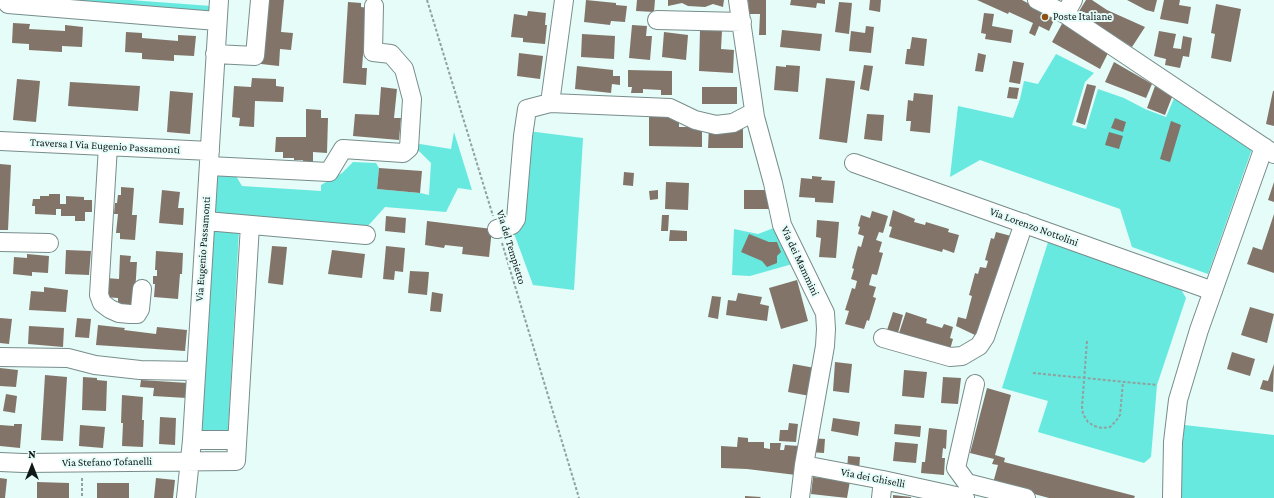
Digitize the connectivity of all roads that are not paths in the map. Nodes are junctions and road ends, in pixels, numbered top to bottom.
1 (219, 0) edge
2 (260, 0) edge
3 (564, 0) edge
4 (738, 0) edge
5 (1036, 0) edge
6 (8, 4) dead end
7 (62, 4) edge
8 (374, 6) dead end
9 (1069, 7) edge
10 (657, 20) dead end
11 (218, 21) junction
12 (742, 22) junction
13 (215, 54) junction
14 (550, 104) junction
15 (754, 112) junction
16 (0, 141) edge
17 (108, 146) junction
18 (1269, 151) edge
19 (209, 158) junction
20 (854, 163) dead end
21 (206, 221) junction
22 (1024, 223) junction
23 (250, 225) junction
24 (497, 229) road end
25 (366, 235) dead end
26 (0, 242) edge
27 (49, 243) dead end
28 (142, 289) dead end
29 (1213, 291) junction
30 (883, 338) dead end
31 (0, 357) edge
32 (195, 371) junction
33 (975, 384) dead end
34 (192, 440) junction
35 (238, 440) junction
36 (190, 461) junction
37 (0, 462) edge
38 (804, 465) junction
39 (883, 480) junction
40 (919, 493) edge
41 (186, 498) edge
42 (800, 498) edge
43 (881, 498) edge
44 (965, 498) edge
45 (1026, 498) edge
46 (1172, 498) edge

1 - 11 street, Via Eugenio Passamonti
2 - 13 street
3 - 14 street
4 - 12 street, Via dei Mammini
5 - 9 street
6 - 7 street
7 - 11 street
8 - 19 street, Traversa I Via Eugenio Passamonti
9 - 18 street
10 - 12 street
11 - 13 street, Via Eugenio Passamonti
12 - 15 street, Via dei Mammini
13 - 19 street, Via Eugenio Passamonti
14 - 15 street
14 - 24 street
15 - 38 street, Via dei Mammini
16 - 17 street, Traversa I Via Eugenio Passamonti
17 - 19 street, Traversa I Via Eugenio Passamonti
17 - 28 street
18 - 29 street
19 - 21 street, Via Eugenio Passamonti
20 - 22 street, Via Lorenzo Nottolini
21 - 23 street
21 - 32 street, Via Eugenio Passamonti
22 - 29 street, Via Lorenzo Nottolini
22 - 30 street
23 - 25 street
23 - 35 street
26 - 27 street
29 - 46 street
31 - 32 street
32 - 34 street, Via Eugenio Passamonti
33 - 45 street
34 - 35 street
34 - 36 street, Via Eugenio Passamonti
35 - 36 street, Via Stefano Tofanelli
36 - 37 street, Via Stefano Tofanelli
36 - 41 street, Via Eugenio Passamonti
38 - 39 street, Via dei Ghiselli
38 - 42 street, Via dei Mammini
39 - 40 street, Via dei Ghiselli
39 - 43 street
40 - 44 street, Via dei Ghiselli

